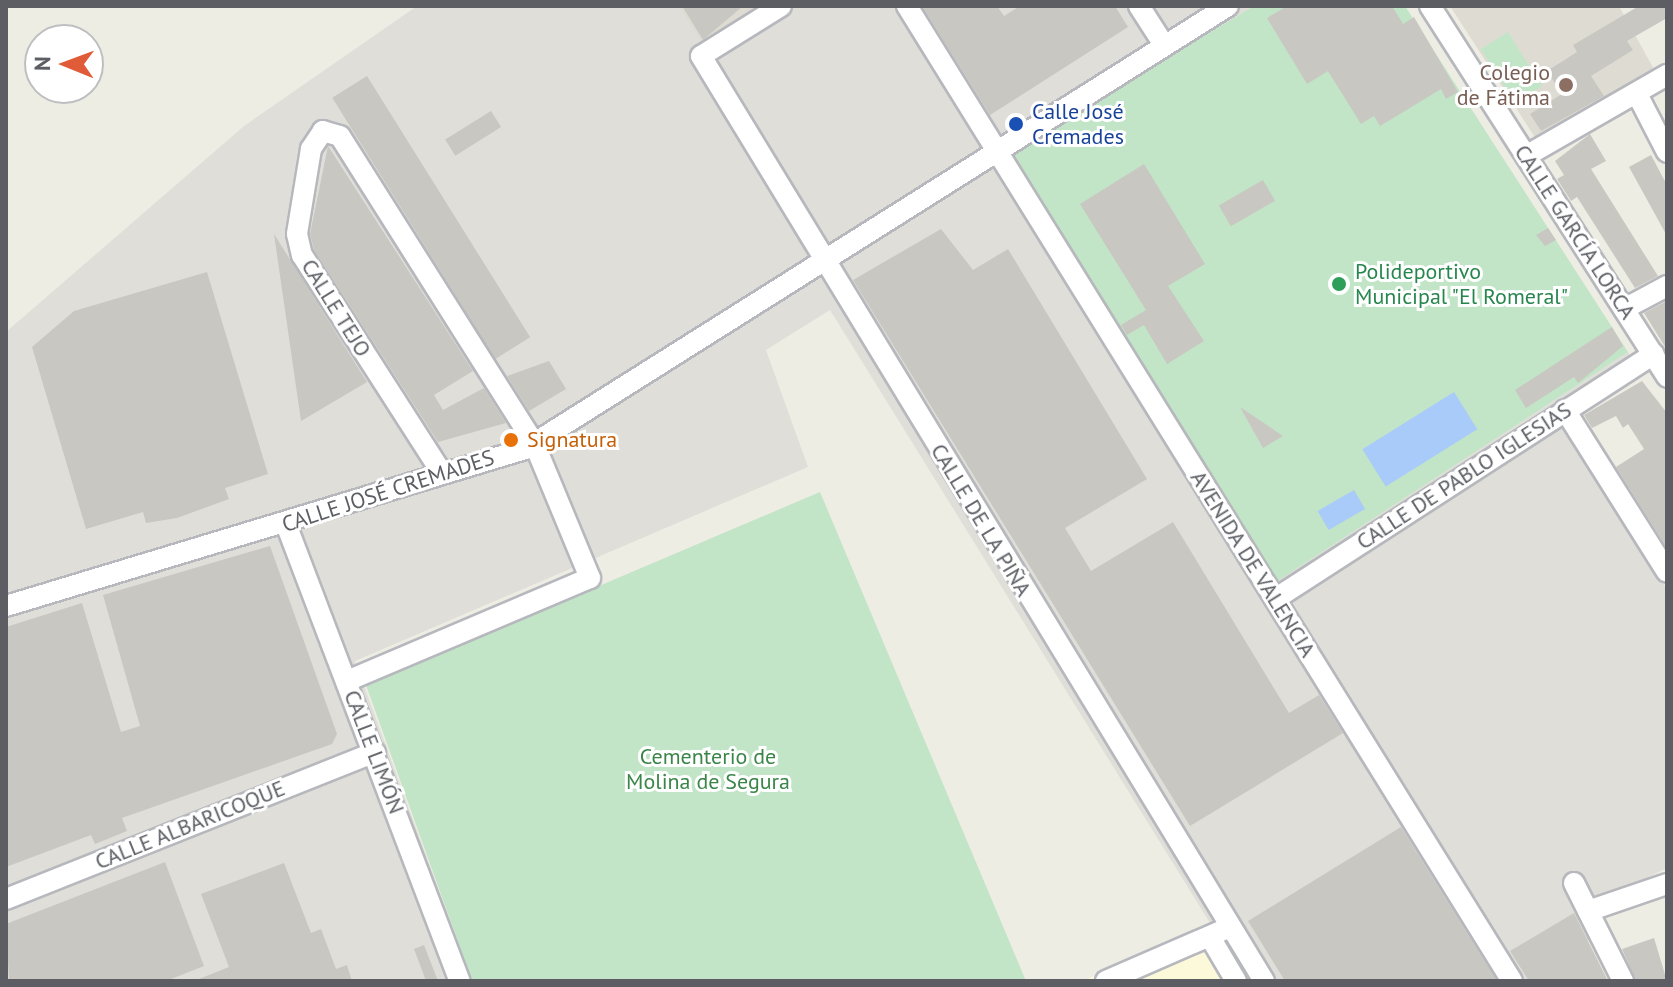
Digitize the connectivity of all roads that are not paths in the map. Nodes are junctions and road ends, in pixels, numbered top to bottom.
1 (781, 6) edge
2 (907, 6) edge
3 (1139, 6) edge
4 (1228, 6) edge
5 (1430, 6) edge
6 (1164, 45) junction
7 (1667, 75) edge
8 (1637, 94) junction
9 (994, 147) junction
10 (1667, 152) edge
11 (1526, 156) junction
12 (820, 257) junction
13 (1667, 286) edge
14 (1624, 309) junction
15 (1654, 354) junction
16 (1667, 377) edge
17 (1565, 410) junction
18 (534, 443) junction
19 (440, 470) junction
20 (286, 524) junction
21 (1667, 572) edge
22 (1275, 599) junction
23 (6, 606) edge
24 (347, 681) junction
25 (375, 752) junction
26 (1574, 883) dead end
27 (1667, 884) edge
28 (6, 899) edge
29 (1588, 911) junction
30 (1230, 927) junction
31 (1210, 937) junction
32 (460, 981) edge
33 (1106, 981) edge
34 (1236, 981) edge
35 (1264, 981) edge
36 (1512, 981) edge
37 (1623, 981) edge

1 - 12 street, CALLE DE LA PIÑA
2 - 9 street, AVENIDA DE VALENCIA
3 - 6 street
4 - 6 street, CALLE JOSÉ CREMADES
5 - 11 street, CALLE GARCÍA LORCA
6 - 9 street, CALLE JOSÉ CREMADES
7 - 8 street
8 - 10 street
8 - 11 street
9 - 12 street, CALLE JOSÉ CREMADES
9 - 22 street, AVENIDA DE VALENCIA
11 - 14 street, CALLE GARCÍA LORCA
12 - 18 street, CALLE JOSÉ CREMADES
12 - 30 street, CALLE DE LA PIÑA
13 - 14 street
14 - 15 street, CALLE GARCÍA LORCA
15 - 16 street, CALLE GARCÍA LORCA
15 - 17 street, CALLE DE PABLO IGLESIAS
17 - 21 street
17 - 22 street, CALLE DE PABLO IGLESIAS
18 - 19 street, CALLE JOSÉ CREMADES
18 - 19 street, CALLE TEJO
18 - 24 street
19 - 20 street, CALLE JOSÉ CREMADES
20 - 23 street, CALLE JOSÉ CREMADES
20 - 24 street, CALLE LIMÓN
22 - 36 street, AVENIDA DE VALENCIA
24 - 25 street, CALLE LIMÓN
25 - 28 street, CALLE ALBARICOQUE
25 - 32 street, CALLE LIMÓN
26 - 29 street
27 - 29 street
29 - 37 street
30 - 31 street
30 - 35 street, CALLE DE LA PIÑA
31 - 33 street
31 - 34 street

